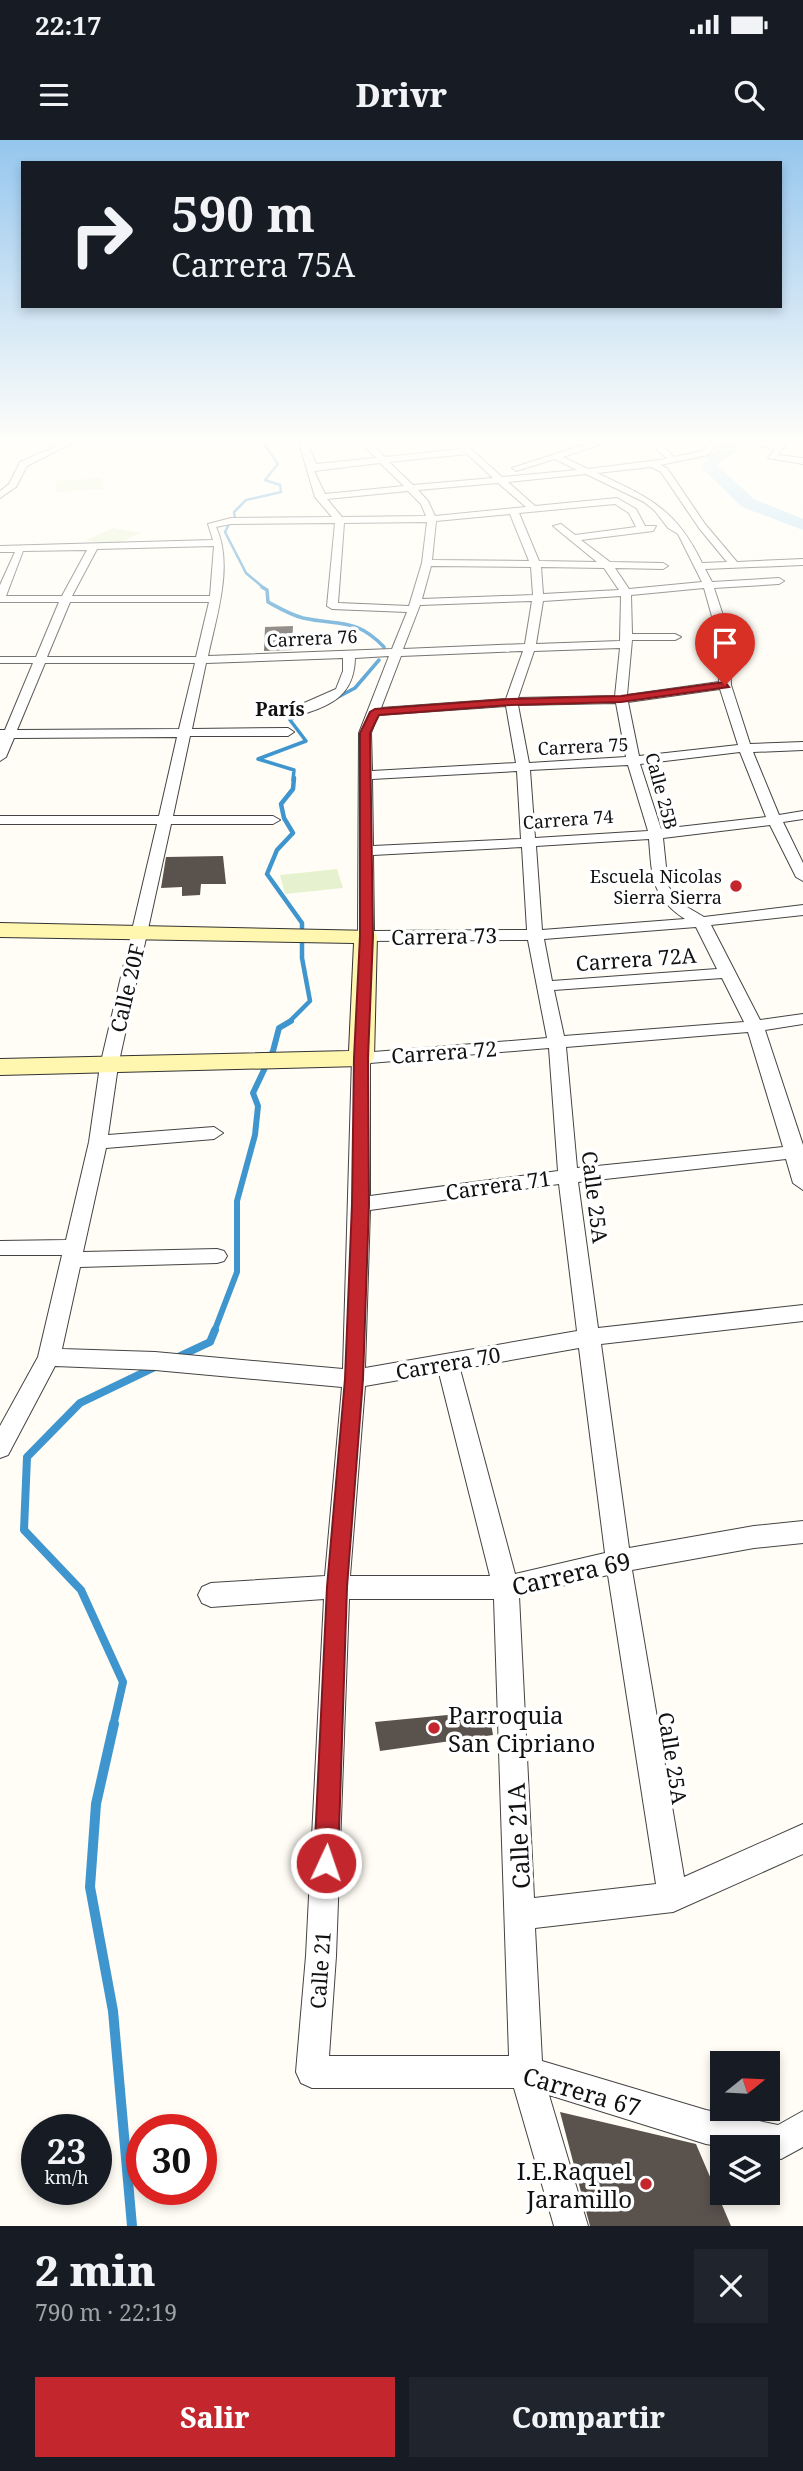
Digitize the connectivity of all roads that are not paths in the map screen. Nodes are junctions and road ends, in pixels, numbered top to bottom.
1 (215, 535) edge
2 (339, 535) edge
3 (430, 535) edge
4 (523, 535) edge
5 (570, 535) edge
6 (594, 535) edge
7 (684, 535) edge
8 (712, 535) edge
9 (574, 538) junction
10 (219, 543) junction
11 (0, 549) edge
12 (92, 549) junction
13 (19, 553) dead end
14 (803, 562) edge
15 (427, 563) junction
16 (536, 565) junction
17 (734, 565) junction
18 (608, 566) junction
19 (663, 566) dead end
20 (700, 566) junction
21 (779, 581) dead end
22 (708, 585) junction
23 (626, 593) junction
24 (538, 597) junction
25 (0, 598) edge
26 (66, 598) junction
27 (215, 598) junction
28 (415, 605) junction
29 (675, 637) dead end
30 (626, 640) junction
31 (530, 646) junction
32 (398, 652) junction
33 (349, 654) junction
34 (0, 660) edge
35 (42, 660) junction
36 (201, 660) junction
37 (725, 685) junction
38 (621, 699) junction
39 (511, 702) junction
40 (375, 712) junction
41 (290, 714) dead end
42 (185, 732) junction
43 (288, 732) dead end
44 (5, 734) edge
45 (803, 746) edge
46 (745, 748) junction
47 (0, 757) edge
48 (633, 761) junction
49 (523, 766) junction
50 (365, 775) junction
51 (803, 815) edge
52 (163, 819) junction
53 (0, 820) edge
54 (273, 820) dead end
55 (775, 821) junction
56 (655, 832) junction
57 (528, 841) junction
58 (364, 851) junction
59 (803, 877) edge
60 (802, 912) edge
61 (701, 922) junction
62 (0, 930) edge
63 (141, 932) junction
64 (535, 935) junction
65 (366, 936) junction
66 (728, 973) junction
67 (546, 986) junction
68 (803, 1019) edge
69 (755, 1026) junction
70 (557, 1044) junction
71 (361, 1058) junction
72 (109, 1066) junction
73 (0, 1067) edge
74 (215, 1133) dead end
75 (98, 1142) junction
76 (799, 1151) edge
77 (568, 1176) junction
78 (803, 1183) edge
79 (360, 1204) junction
80 (0, 1248) edge
81 (72, 1253) junction
82 (217, 1256) dead end
83 (803, 1313) edge
84 (592, 1337) junction
85 (49, 1357) junction
86 (448, 1364) junction
87 (354, 1379) junction
88 (0, 1448) edge
89 (803, 1532) edge
90 (618, 1561) junction
91 (337, 1587) junction
92 (506, 1588) junction
93 (211, 1595) dead end
94 (803, 1839) edge
95 (673, 1897) junction
96 (522, 1914) junction
97 (312, 2072) joint
98 (526, 2072) junction
99 (803, 2128) edge
100 (571, 2226) edge

1 - 10 street, Calle 20F
2 - 28 street
3 - 15 street, Calle 21
4 - 16 street, Calle 25A
5 - 9 street
6 - 9 street
7 - 20 street
8 - 17 street
9 - 18 street
10 - 12 street
10 - 27 street, Calle 20F
11 - 12 street
12 - 26 street
13 - 25 street
14 - 17 street
15 - 16 street
15 - 28 street, Calle 21
16 - 18 street
16 - 24 street, Calle 25A
17 - 20 street
18 - 19 street
18 - 23 street
20 - 22 street
21 - 22 street
22 - 23 street
22 - 37 street
23 - 24 street
23 - 30 street, Calle 25B
24 - 28 street
24 - 31 street, Calle 25A
25 - 26 street
26 - 27 street
26 - 35 street
27 - 36 street, Calle 20F
28 - 32 street, Calle 21
29 - 30 street, Carrera 76
30 - 31 street, Carrera 76
30 - 38 street, Calle 25B
31 - 32 street, Carrera 76
31 - 39 street, Calle 25A
32 - 33 street, Carrera 76
32 - 40 street, Calle 21
33 - 36 street, Carrera 76
33 - 41 street
34 - 35 street, Carrera 76
35 - 36 street, Carrera 76
35 - 44 street
36 - 42 street, Calle 20F
37 - 38 street
37 - 46 street
38 - 39 street
38 - 48 street, Calle 25B
39 - 40 street
39 - 49 street, Calle 25A
40 - 50 street, Calle 21
42 - 43 street
42 - 44 street
42 - 52 street, Calle 20F
44 - 47 street
45 - 46 street, Carrera 75
46 - 48 street, Carrera 75
46 - 55 street
48 - 49 street, Carrera 75
48 - 56 street, Calle 25B
49 - 50 street, Carrera 75
49 - 57 street, Calle 25A
50 - 58 street, Calle 21
51 - 55 street, Carrera 74
52 - 53 street
52 - 54 street
52 - 63 street, Calle 20F
55 - 56 street, Carrera 74
55 - 59 street
56 - 57 street, Carrera 74
56 - 61 street, Calle 25B
57 - 58 street, Carrera 74
57 - 64 street, Calle 25A
58 - 65 street, Calle 21
60 - 61 street, Carrera 73
61 - 64 street, Carrera 73
61 - 66 street, Calle 25B
62 - 63 street, Carrera 73
63 - 65 street, Carrera 73
63 - 72 street, Calle 20F
64 - 65 street, Carrera 73
64 - 67 street, Calle 25A
65 - 71 street, Calle 21
66 - 67 street, Carrera 72A
66 - 69 street, Calle 25B
67 - 70 street, Calle 25A
68 - 69 street, Carrera 72
69 - 70 street, Carrera 72
69 - 76 street, Calle 25B
70 - 71 street, Carrera 72
70 - 77 street, Calle 25A
71 - 72 street, Carrera 72
71 - 79 street, Calle 21
72 - 73 street, Carrera 72
72 - 75 street, Calle 20F
74 - 75 street
75 - 81 street, Calle 20F
76 - 77 street, Carrera 71
76 - 78 street, Calle 25B
77 - 79 street, Carrera 71
77 - 84 street, Calle 25A
79 - 87 street, Calle 21
80 - 81 street
81 - 82 street
81 - 85 street, Calle 20F
83 - 84 street, Carrera 70
84 - 86 street, Carrera 70
84 - 90 street, Calle 25A
85 - 87 street, Carrera 70
85 - 88 street, Calle 20F
86 - 87 street, Carrera 70
86 - 92 street, Calle 21A
87 - 91 street, Calle 21
89 - 90 street, Carrera 69
90 - 92 street, Carrera 69
90 - 95 street, Calle 25A
91 - 92 street, Carrera 69
91 - 93 street, Carrera 69
91 - 97 street, Calle 21
92 - 96 street, Calle 21A
94 - 95 street
95 - 96 street
96 - 98 street, Calle 21A
97 - 98 street, Carrera 67
98 - 99 street, Carrera 67
98 - 100 street, Calle 21A

